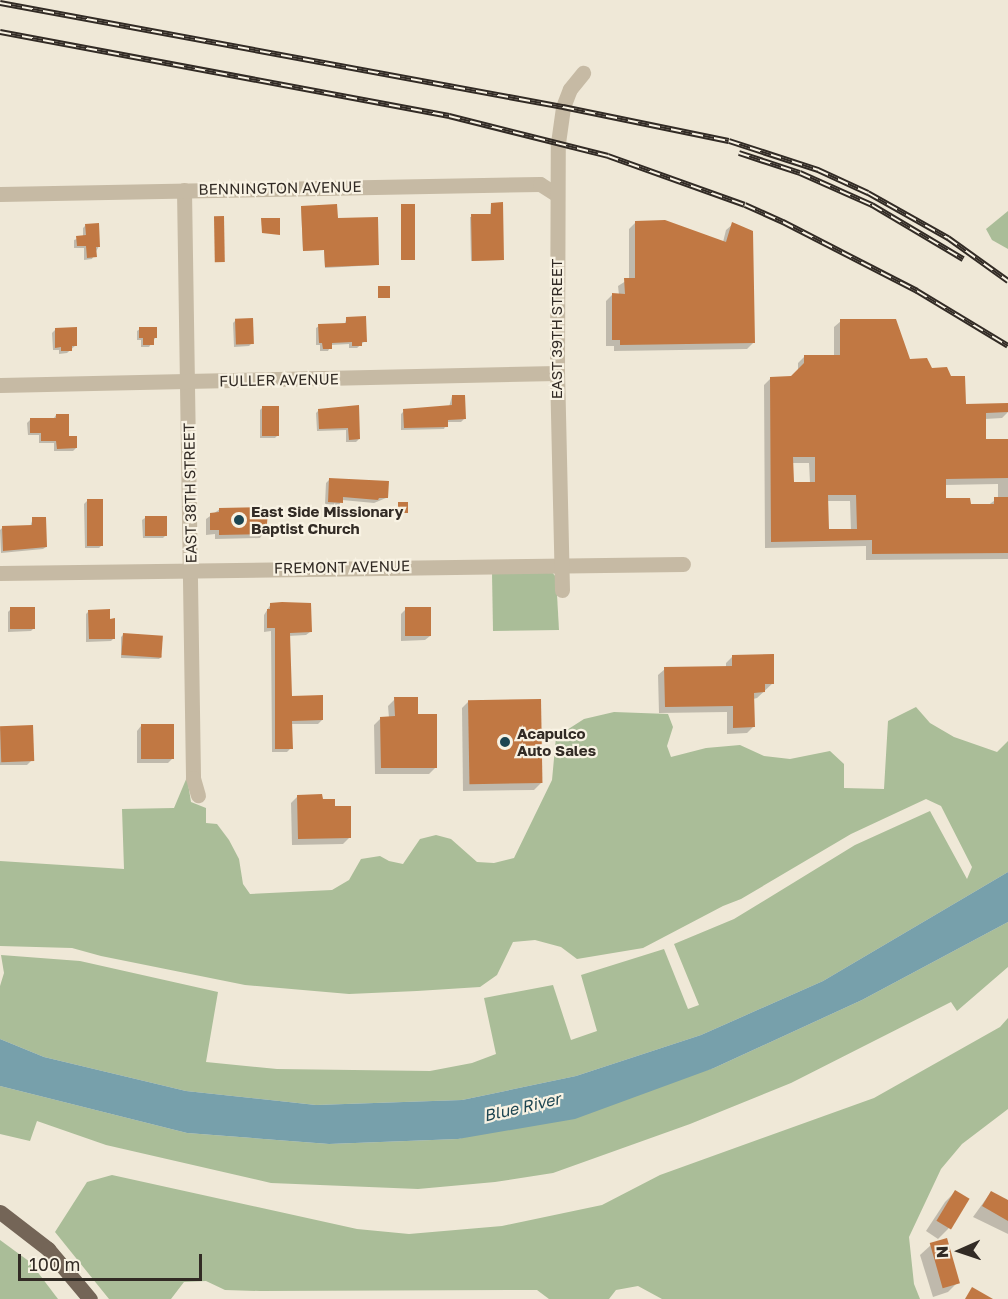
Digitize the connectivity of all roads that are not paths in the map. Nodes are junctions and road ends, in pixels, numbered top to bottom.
1 (583, 73) dead end
2 (184, 190) junction
3 (0, 194) edge
4 (556, 194) junction
5 (557, 373) junction
6 (188, 382) junction
7 (0, 385) edge
8 (561, 564) junction
9 (683, 564) dead end
10 (192, 570) junction
11 (0, 573) edge
12 (562, 590) dead end
13 (198, 795) dead end
14 (0, 1212) edge
15 (90, 1299) edge

1 - 4 street, EAST 39TH STREET
2 - 3 street, BENNINGTON AVENUE
2 - 4 street, BENNINGTON AVENUE
2 - 6 street, EAST 38TH STREET
4 - 5 street, EAST 39TH STREET
5 - 6 street, FULLER AVENUE
5 - 8 street, EAST 39TH STREET
6 - 7 street, FULLER AVENUE
6 - 10 street, EAST 38TH STREET
8 - 9 street, FREMONT AVENUE
8 - 10 street, FREMONT AVENUE
8 - 12 street, EAST 39TH STREET
10 - 11 street, FREMONT AVENUE
10 - 13 street, EAST 38TH STREET
14 - 15 main road

